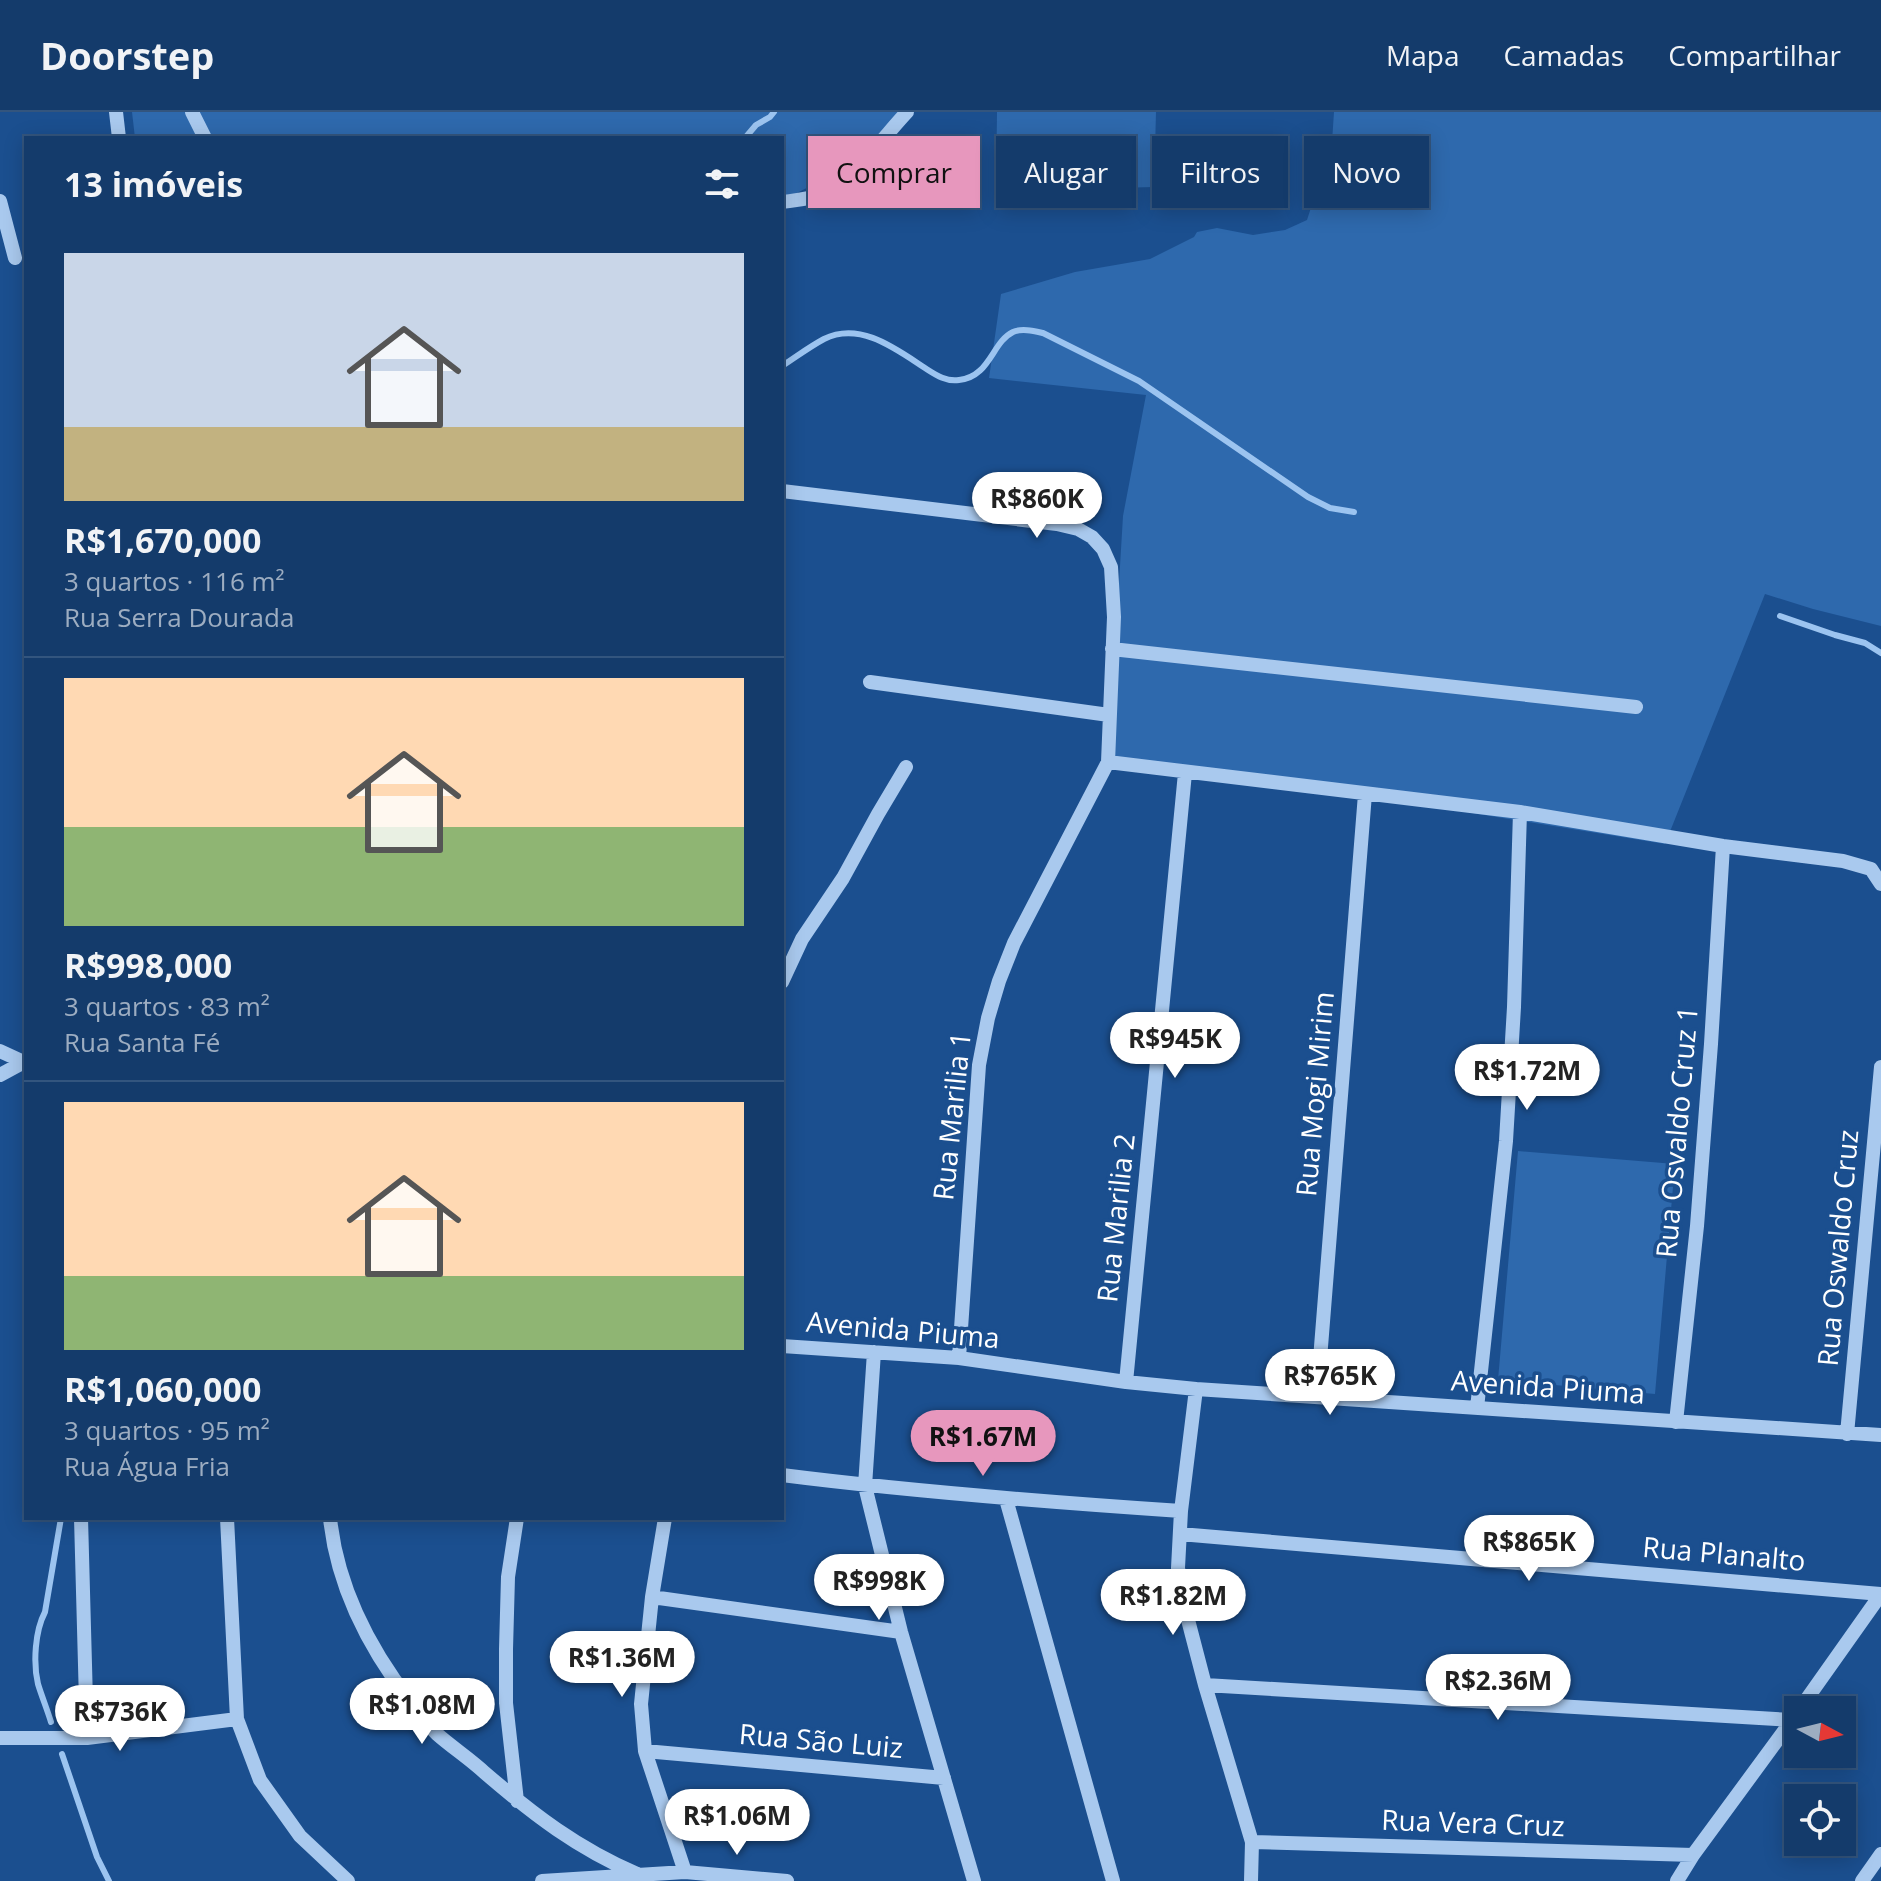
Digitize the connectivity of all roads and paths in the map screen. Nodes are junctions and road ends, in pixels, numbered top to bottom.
1 (116, 112) edge
2 (192, 112) edge
3 (907, 112) edge
4 (119, 136) edge
5 (204, 136) edge
6 (0, 201) edge
7 (784, 202) edge
8 (15, 258) dead end
9 (784, 491) edge
10 (1112, 649) junction
11 (870, 682) dead end
12 (1636, 707) dead end
13 (1109, 715) junction
14 (1108, 762) junction
15 (906, 767) dead end
16 (1185, 773) junction
17 (1365, 794) junction
18 (1520, 812) junction
19 (1723, 846) junction
20 (1881, 884) edge
21 (784, 978) edge
22 (0, 1051) edge
23 (24, 1062) edge
24 (24, 1063) edge
25 (1881, 1067) edge
26 (0, 1075) edge
27 (784, 1346) edge
28 (874, 1352) junction
29 (959, 1358) junction
30 (1126, 1382) junction
31 (1196, 1389) junction
32 (1317, 1397) junction
33 (1477, 1408) junction
34 (1676, 1422) junction
35 (1847, 1434) junction
36 (1881, 1435) edge
37 (784, 1475) edge
38 (865, 1486) junction
39 (1006, 1499) junction
40 (1181, 1511) junction
41 (81, 1520) edge
42 (227, 1520) edge
43 (330, 1520) edge
44 (517, 1520) edge
45 (665, 1520) edge
46 (1180, 1534) junction
47 (1881, 1594) edge
48 (652, 1597) junction
49 (901, 1632) junction
50 (1205, 1685) junction
51 (1810, 1696) edge
52 (1784, 1713) edge
53 (237, 1719) junction
54 (1784, 1732) edge
55 (0, 1738) edge
56 (87, 1738) junction
57 (645, 1751) junction
58 (944, 1778) junction
59 (517, 1801) junction
60 (1252, 1842) junction
61 (1881, 1854) edge
62 (1693, 1855) junction
63 (685, 1872) junction
64 (637, 1874) junction
65 (348, 1881) edge
66 (542, 1881) edge
67 (787, 1881) edge
68 (974, 1881) edge
69 (1113, 1881) edge
70 (1251, 1881) edge
71 (1677, 1881) edge
72 (1862, 1881) edge

1 - 4 street
2 - 5 street
3 - 7 street
6 - 8 street
9 - 10 street
10 - 12 street
10 - 13 street
11 - 13 street
13 - 14 street
14 - 16 street
14 - 29 street, Rua Marilia 1
15 - 21 street
16 - 17 street
16 - 30 street, Rua Marilia 2
17 - 18 street
17 - 32 street, Rua Mogi Mirim
18 - 19 street
18 - 33 street
19 - 20 street
19 - 34 street, Rua Osvaldo Cruz 1
22 - 23 street
24 - 26 street
25 - 35 street, Rua Oswaldo Cruz
27 - 28 street, Avenida Piuma
28 - 29 street, Avenida Piuma
28 - 38 street
29 - 30 street, Avenida Piuma
30 - 31 street, Avenida Piuma
31 - 32 street, Avenida Piuma
31 - 40 street
32 - 33 street, Avenida Piuma
33 - 34 street, Avenida Piuma
34 - 35 street, Avenida Piuma
35 - 36 street, Avenida Piuma
37 - 38 street
38 - 39 street
38 - 49 street
39 - 40 street
39 - 69 street
40 - 46 street
41 - 56 street
42 - 53 street
43 - 59 street
44 - 59 street
45 - 48 street
46 - 47 street, Rua Planalto
46 - 50 street
47 - 51 street
48 - 49 street
48 - 57 street
49 - 58 street
50 - 52 street
50 - 60 street
53 - 56 street
53 - 65 street
54 - 62 street
55 - 56 street
57 - 58 street, Rua São Luiz
57 - 63 street
58 - 68 street
59 - 64 street
60 - 62 street, Rua Vera Cruz
60 - 70 street
61 - 72 street
62 - 71 street
63 - 64 street
63 - 67 street
64 - 66 street

